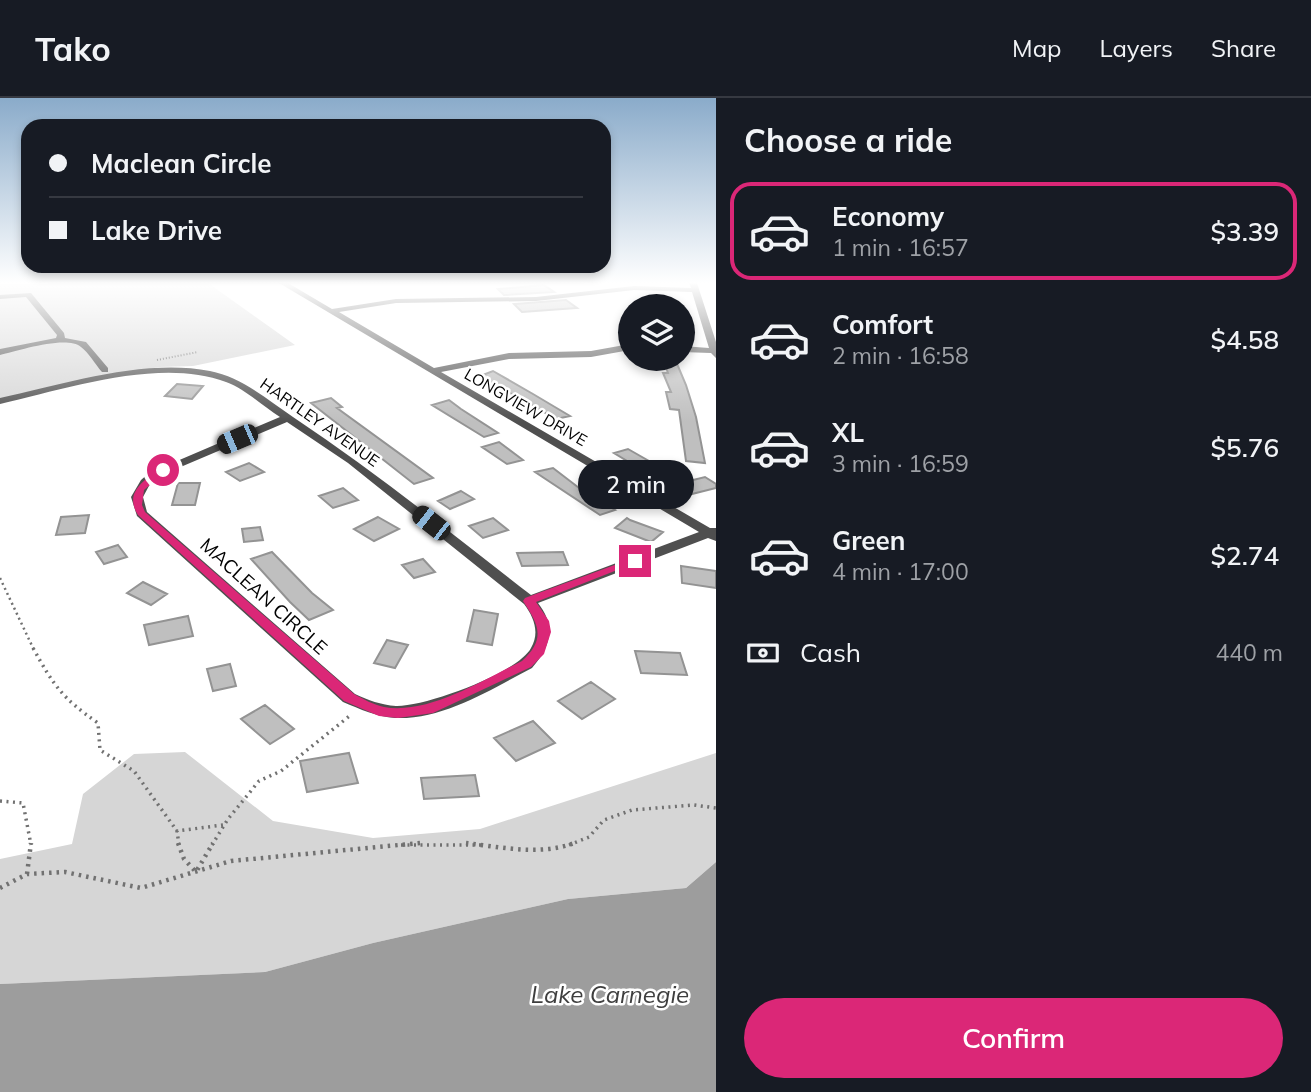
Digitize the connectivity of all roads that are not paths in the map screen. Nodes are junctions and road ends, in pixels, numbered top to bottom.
1 (56, 329) edge
2 (363, 329) edge
3 (708, 329) edge
4 (60, 340) junction
5 (618, 349) edge
6 (695, 351) edge
7 (0, 352) edge
8 (715, 353) edge
9 (105, 370) dead end
10 (432, 371) junction
11 (0, 401) edge
12 (287, 418) junction
13 (714, 533) edge
14 (529, 601) junction
15 (537, 654) joint

1 - 4 street
2 - 10 street, LONGVIEW DRIVE
3 - 8 street
4 - 7 street
4 - 9 street
5 - 10 street
6 - 8 street
10 - 13 street, LONGVIEW DRIVE
11 - 12 street, HARTLEY AVENUE
12 - 14 street, HARTLEY AVENUE
12 - 15 street, MACLEAN CIRCLE
13 - 14 street
14 - 15 street, HARTLEY AVENUE

